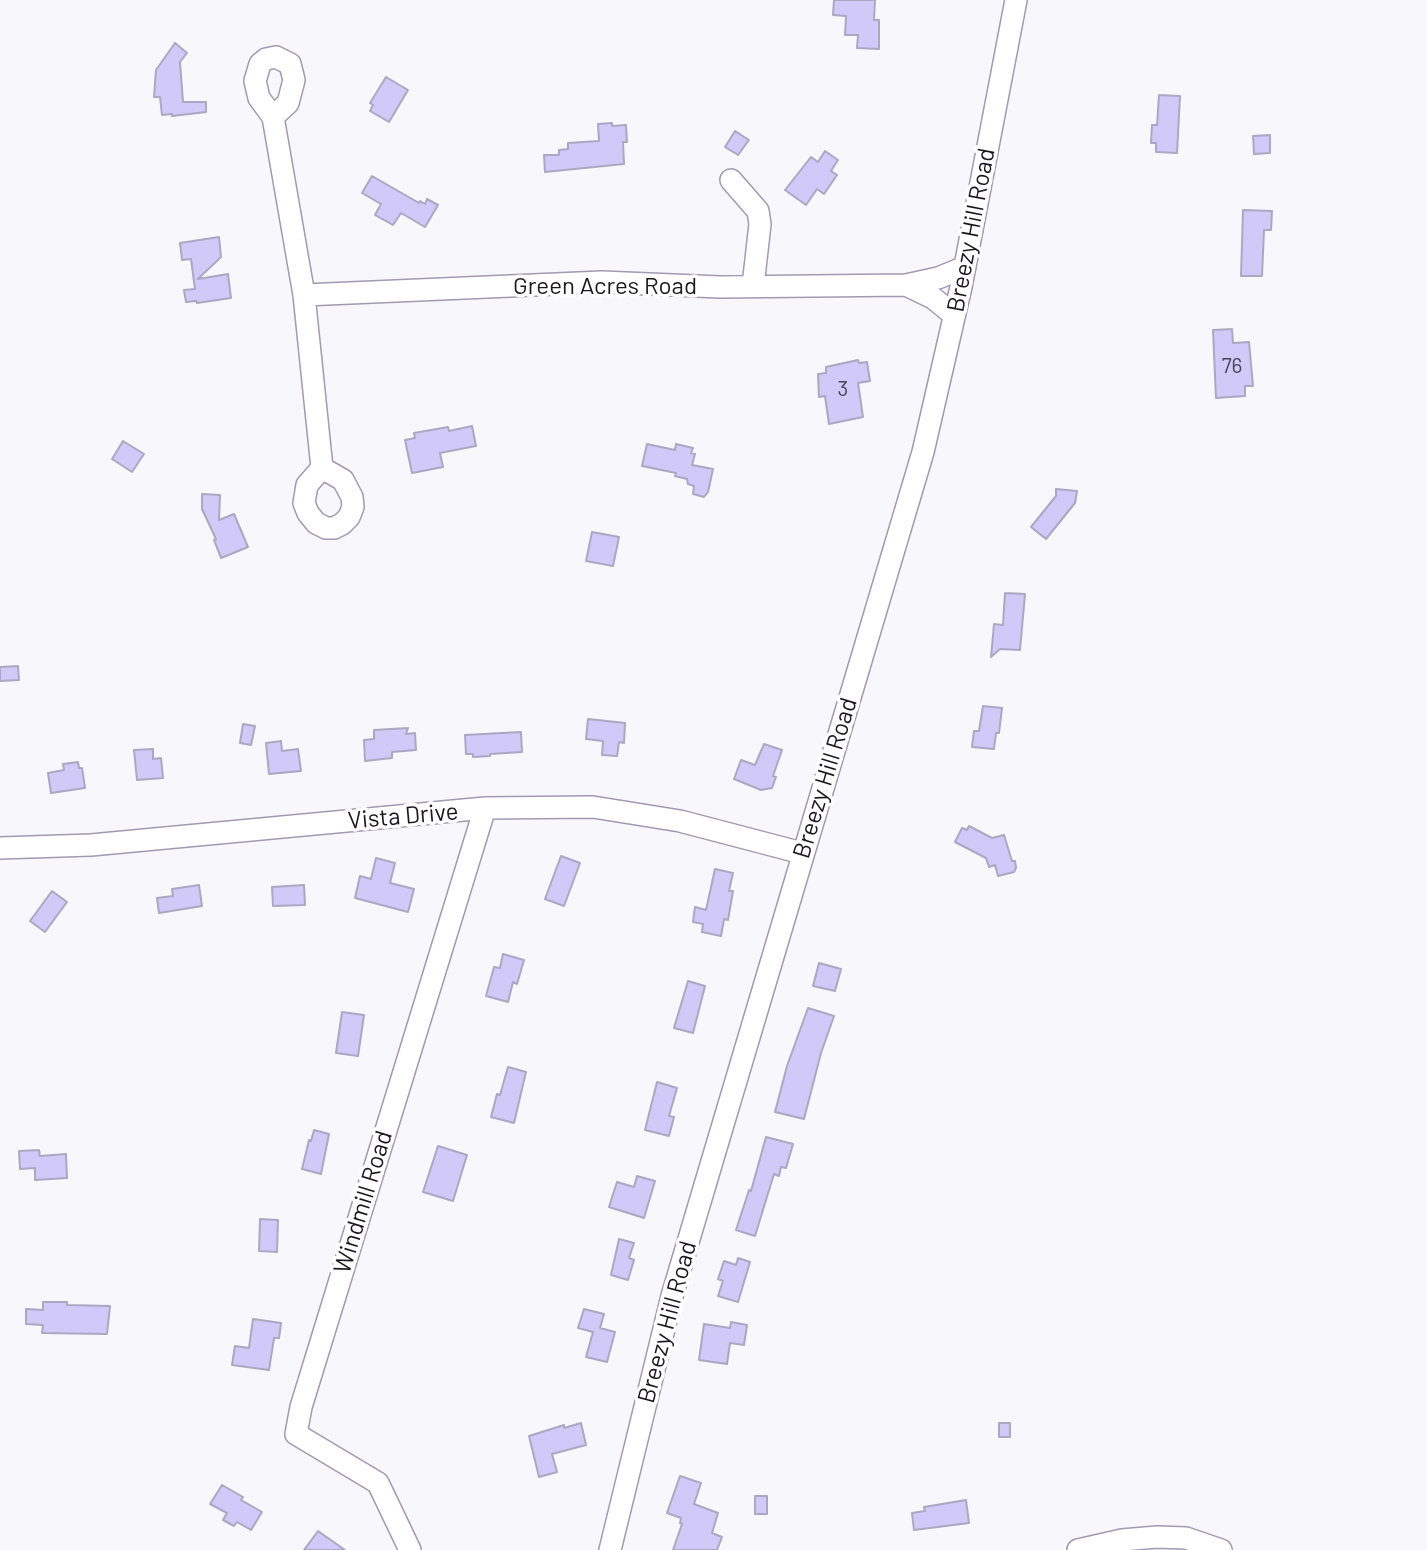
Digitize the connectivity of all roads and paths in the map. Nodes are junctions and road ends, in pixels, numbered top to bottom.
1 (1016, 0) edge
2 (272, 117) dead end
3 (731, 180) dead end
4 (965, 267) junction
5 (906, 285) junction
6 (753, 286) junction
7 (304, 295) junction
8 (954, 315) junction
9 (322, 468) dead end
10 (485, 808) junction
11 (0, 848) edge
12 (802, 853) junction
13 (410, 1550) edge
14 (610, 1550) edge
15 (1078, 1550) edge
16 (1221, 1550) edge

1 - 4 street, Breezy Hill Road
2 - 7 street
3 - 6 street
4 - 5 street, Green Acres Road
4 - 8 street, Breezy Hill Road
5 - 6 street, Green Acres Road
5 - 8 street, Green Acres Road
6 - 7 street, Green Acres Road
7 - 9 street
8 - 12 street, Breezy Hill Road
10 - 11 street, Vista Drive
10 - 12 street, Vista Drive
10 - 13 street, Windmill Road
12 - 14 street, Breezy Hill Road
15 - 16 street

